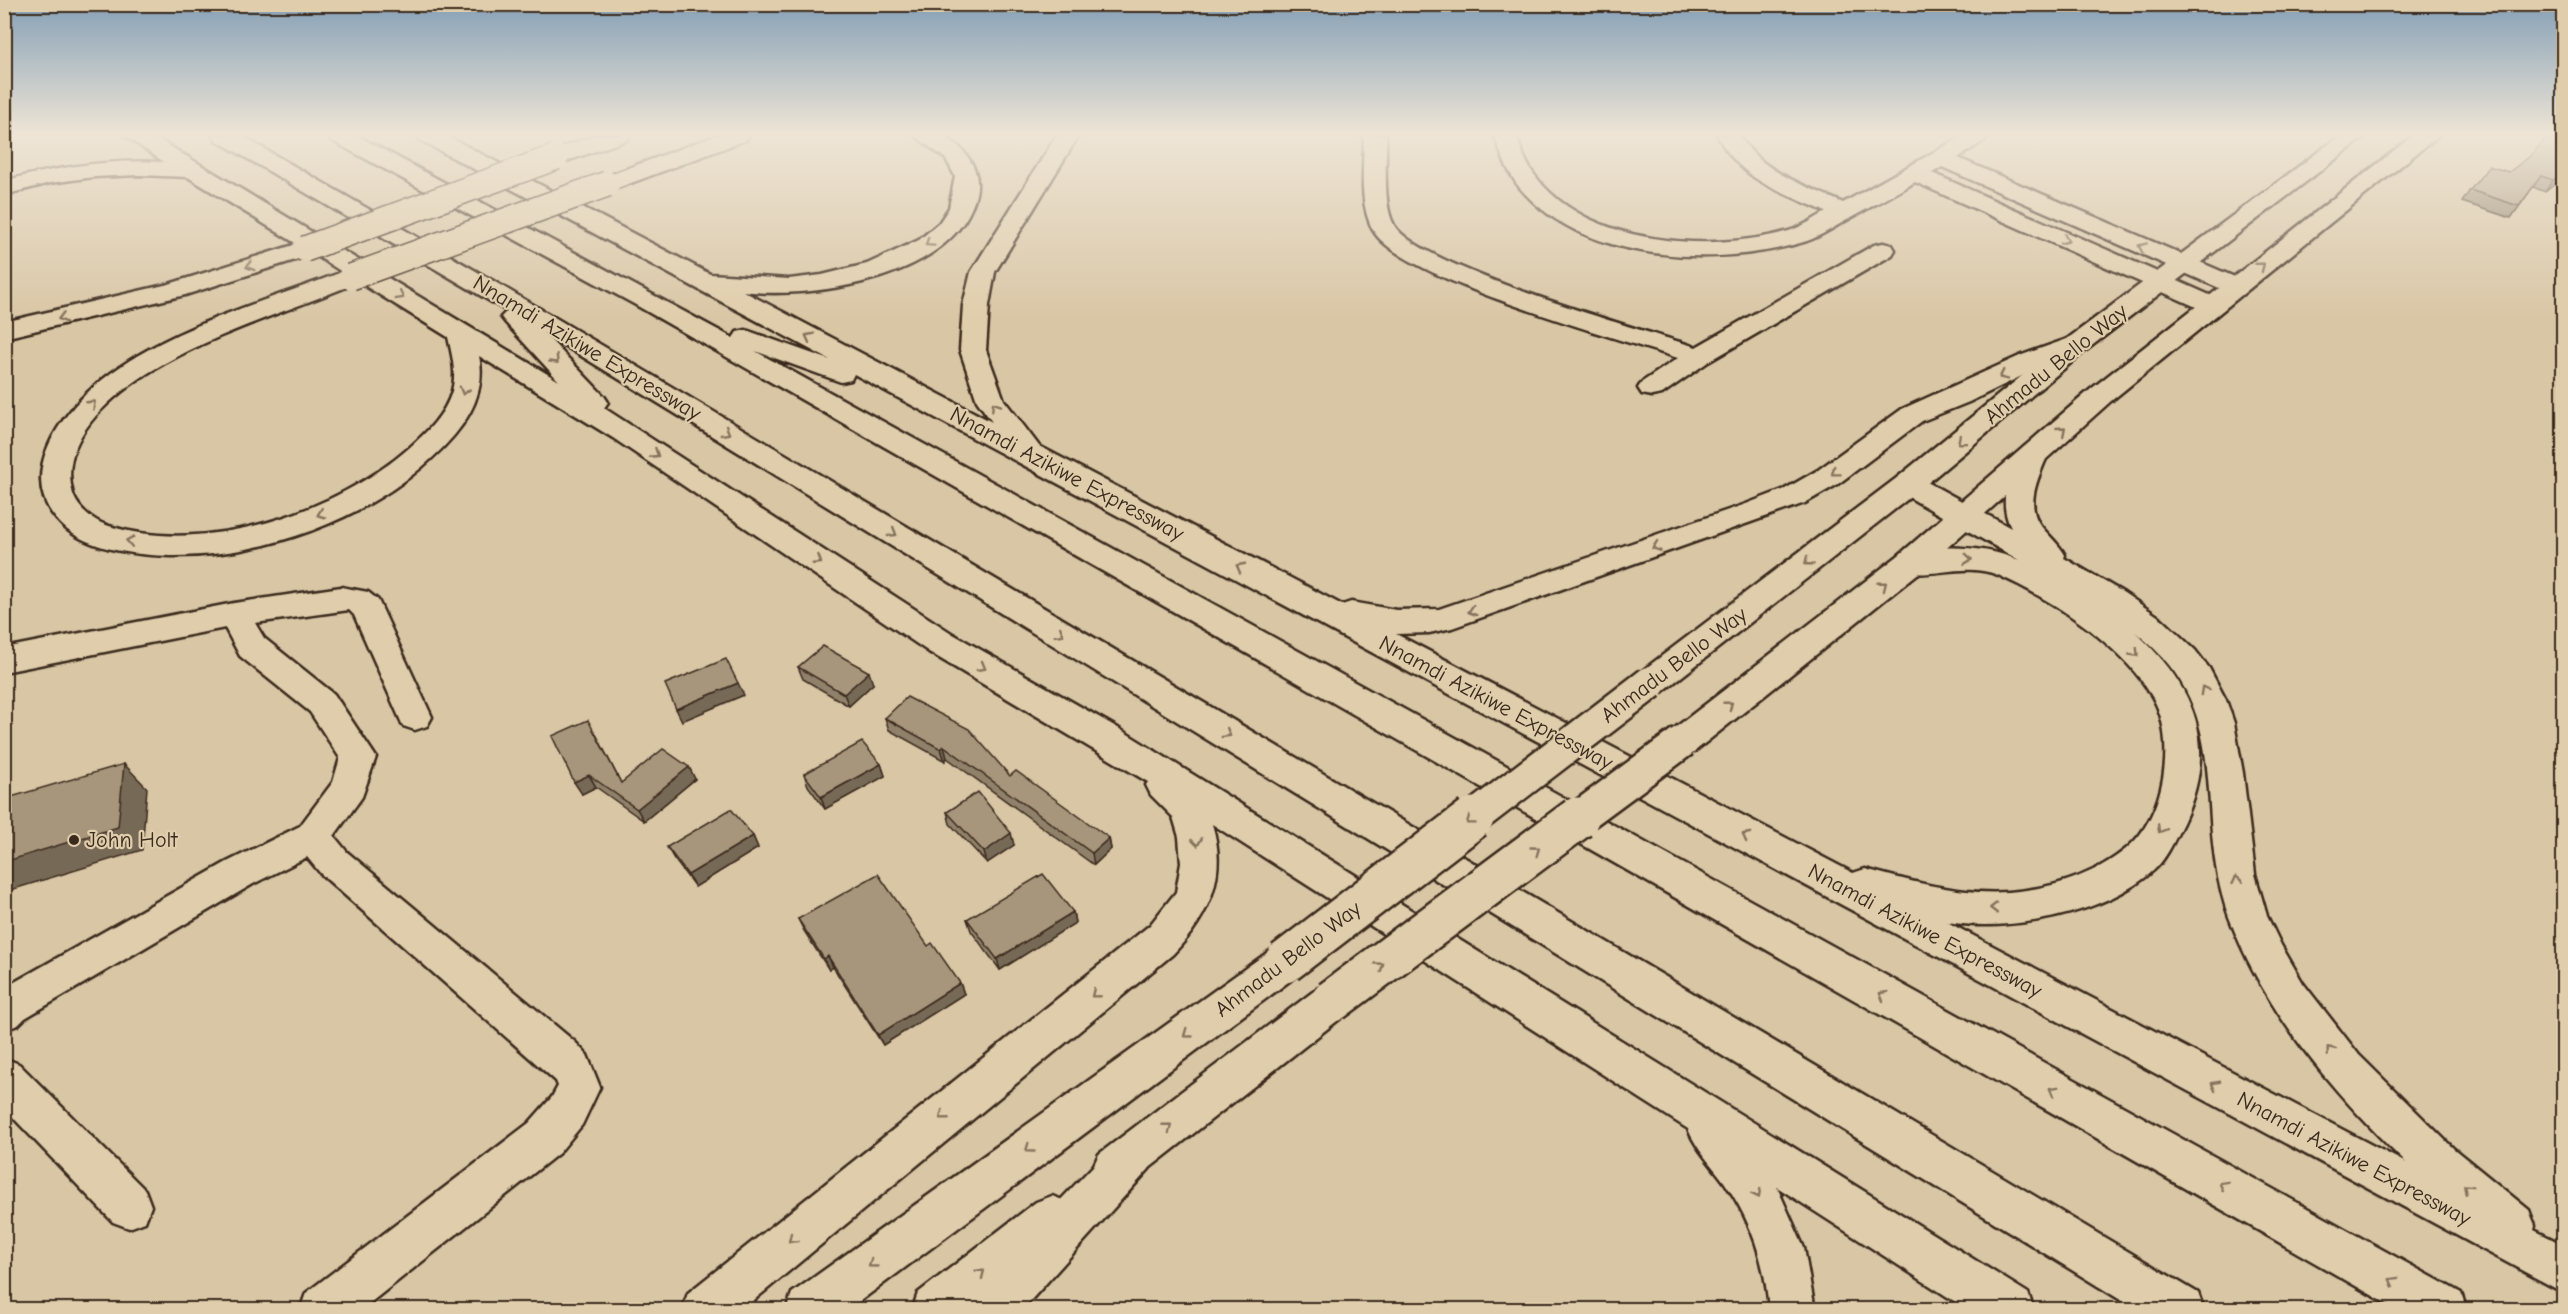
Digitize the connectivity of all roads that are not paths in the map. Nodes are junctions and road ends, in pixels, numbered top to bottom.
1 (236, 196) edge
2 (330, 196) edge
3 (449, 196) edge
4 (453, 196) edge
5 (542, 196) edge
6 (573, 196) edge
7 (966, 196) edge
8 (1030, 196) edge
9 (1377, 196) edge
10 (1542, 196) edge
11 (1811, 196) edge
12 (1874, 196) edge
13 (1966, 196) edge
14 (2027, 196) edge
15 (2273, 196) edge
16 (2350, 196) edge
17 (1844, 212) junction
18 (1883, 250) dead end
19 (2182, 264) junction
20 (695, 278) junction
21 (2158, 282) junction
22 (2235, 286) junction
23 (486, 287) junction
24 (643, 299) junction
25 (2212, 305) junction
26 (4, 330) edge
27 (461, 334) junction
28 (2076, 345) junction
29 (1699, 356) junction
30 (1652, 388) dead end
31 (977, 425) junction
32 (623, 432) junction
33 (1029, 453) junction
34 (2034, 454) junction
35 (1908, 484) junction
36 (1967, 515) junction
37 (1910, 563) junction
38 (2073, 577) junction
39 (1275, 585) junction
40 (234, 615) junction
41 (4, 660) edge
42 (415, 717) dead end
43 (1106, 738) junction
44 (313, 837) junction
45 (1778, 853) junction
46 (4, 1012) edge
47 (4, 1078) edge
48 (1662, 1089) junction
49 (1134, 1154) junction
50 (129, 1206) dead end
51 (2564, 1261) edge
52 (2564, 1270) edge
53 (324, 1310) edge
54 (705, 1310) edge
55 (809, 1310) edge
56 (935, 1310) edge
57 (992, 1310) edge
58 (1792, 1310) edge
59 (2011, 1310) edge
60 (2181, 1310) edge
61 (2444, 1310) edge

1 -> 27 main road
2 - 23 main road, Nnamdi Azikiwe Expressway
3 -> 26 main road, bridge
4 - 24 main road
5 - 20 main road, Nnamdi Azikiwe Expressway
27 -> 6 main road, bridge
7 -> 20 main road
33 -> 8 main road
9 - 29 main road
10 - 17 main road
11 - 17 main road
12 - 17 main road
13 -> 21 main road
19 -> 14 main road
15 - 19 main road, Ahmadu Bello Way
22 -> 16 main road
18 - 29 main road
19 - 21 main road, Ahmadu Bello Way
19 - 22 main road
31 -> 20 main road, Nnamdi Azikiwe Expressway
21 - 25 main road
21 - 28 main road, Ahmadu Bello Way
22 - 25 main road
23 -> 32 main road
23 -> 60 main road, Nnamdi Azikiwe Expressway
24 - 31 main road
61 -> 24 main road
34 -> 25 main road
27 - 32 main road
28 -> 35 main road, Ahmadu Bello Way
28 -> 39 main road
29 - 30 main road
31 - 33 main road, Nnamdi Azikiwe Expressway
32 -> 43 main road
39 -> 33 main road, Nnamdi Azikiwe Expressway
34 - 36 main road
34 - 38 main road
35 - 36 main road
35 -> 55 main road, Ahmadu Bello Way, bridge
36 - 37 main road
36 - 38 main road
37 -> 45 main road
49 -> 37 main road, bridge
51 -> 38 main road
45 -> 39 main road, Nnamdi Azikiwe Expressway
40 - 41 main road
40 - 42 main road
40 - 44 main road
43 - 48 main road
43 -> 54 main road
44 - 46 main road
44 - 53 main road
52 -> 45 main road, Nnamdi Azikiwe Expressway
47 - 50 main road
48 -> 58 main road
48 - 59 main road
56 -> 49 main road
49 - 57 main road

